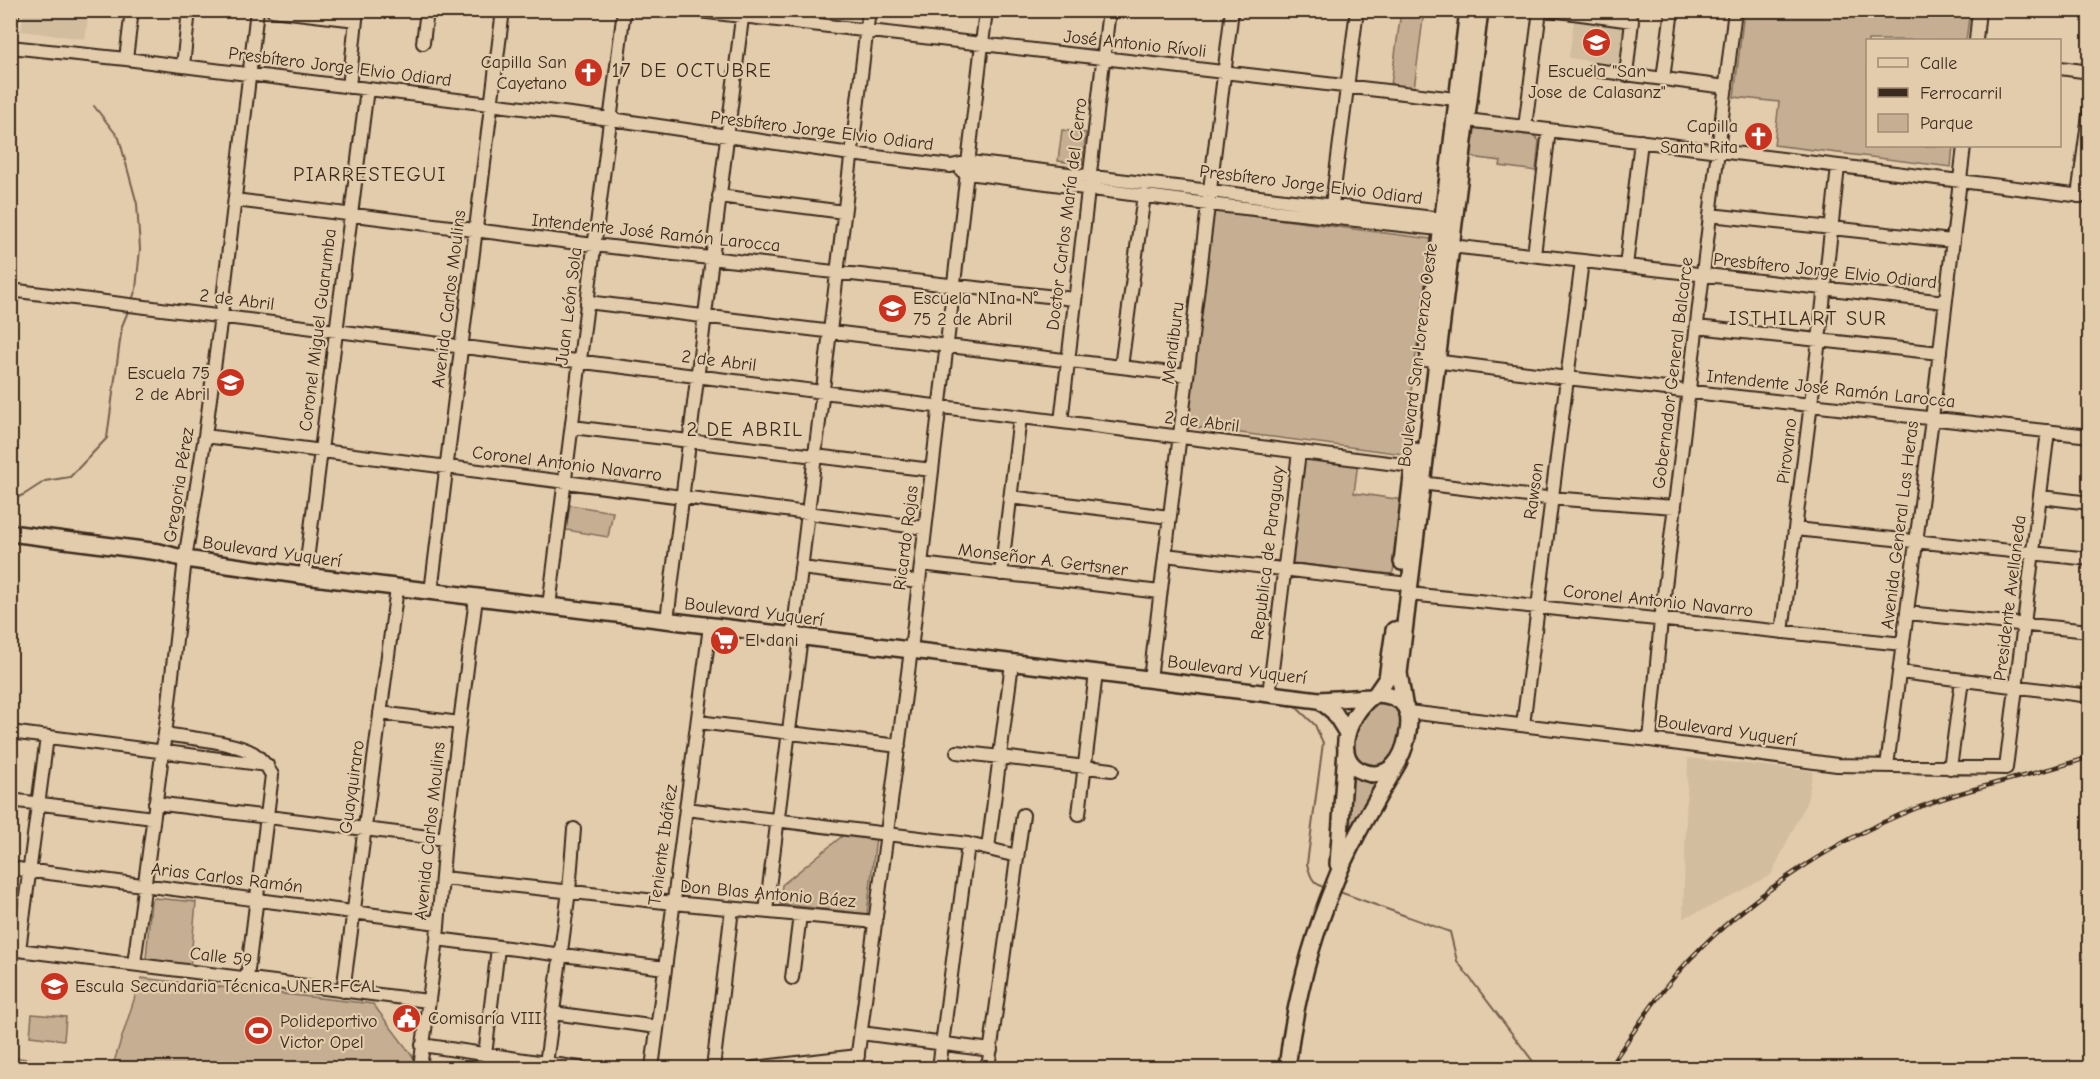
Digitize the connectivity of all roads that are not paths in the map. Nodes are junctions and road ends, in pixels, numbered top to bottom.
1 (132, 10) edge
2 (189, 10) edge
3 (257, 10) edge
4 (272, 10) edge
5 (427, 10) edge
6 (503, 10) edge
7 (624, 10) edge
8 (690, 10) edge
9 (869, 10) edge
10 (986, 10) edge
11 (1109, 10) edge
12 (1232, 10) edge
13 (1357, 10) edge
14 (1468, 10) edge
15 (1480, 10) edge
16 (1540, 10) edge
17 (1551, 10) edge
18 (1671, 10) edge
19 (1735, 10) edge
20 (1979, 10) edge
21 (742, 14) edge
22 (357, 15) edge
23 (866, 31) junction
24 (1976, 39) edge
25 (423, 43) dead end
26 (982, 45) junction
27 (10, 47) edge
28 (1104, 58) junction
29 (126, 59) junction
30 (183, 66) junction
31 (2061, 68) edge
32 (1593, 70) dead end
33 (1224, 72) junction
34 (2090, 72) edge
35 (250, 74) junction
36 (1626, 75) junction
37 (1663, 79) junction
38 (349, 87) junction
39 (1347, 87) junction
40 (1726, 87) junction
41 (366, 89) junction
42 (1463, 100) junction
43 (492, 105) junction
44 (2090, 107) edge
45 (610, 119) junction
46 (1461, 119) junction
47 (1525, 127) junction
48 (2088, 127) edge
49 (1549, 130) junction
50 (727, 137) junction
51 (1641, 141) junction
52 (1964, 147) edge
53 (1718, 151) junction
54 (852, 154) junction
55 (1838, 167) junction
56 (969, 168) junction
57 (1960, 180) junction
58 (1090, 182) junction
59 (1144, 195) junction
60 (719, 196) junction
61 (1209, 197) junction
62 (2084, 197) edge
63 (235, 200) junction
64 (1331, 211) junction
65 (844, 212) junction
66 (351, 215) junction
67 (1710, 215) junction
68 (1832, 228) junction
69 (1448, 229) junction
70 (476, 231) junction
71 (1952, 242) junction
72 (594, 245) junction
73 (1534, 255) junction
74 (711, 258) junction
75 (1582, 261) junction
76 (1626, 266) junction
77 (837, 272) junction
78 (1703, 275) junction
79 (954, 287) junction
80 (1825, 288) junction
81 (10, 290) edge
82 (1074, 299) junction
83 (587, 302) junction
84 (1945, 302) junction
85 (221, 316) junction
86 (705, 317) junction
87 (1697, 327) junction
88 (337, 331) junction
89 (830, 332) junction
90 (1819, 340) junction
91 (947, 346) junction
92 (461, 347) junction
93 (1940, 353) junction
94 (1068, 361) junction
95 (1431, 361) junction
96 (580, 362) junction
97 (1121, 367) junction
98 (1187, 375) junction
99 (697, 376) junction
100 (1567, 378) junction
101 (823, 392) junction
102 (1689, 392) junction
103 (1812, 405) junction
104 (939, 407) junction
105 (1020, 417) junction
106 (1932, 419) junction
107 (1061, 422) junction
108 (572, 427) junction
109 (2048, 431) junction
110 (205, 436) junction
111 (2090, 436) edge
112 (1180, 437) junction
113 (689, 441) junction
114 (321, 451) junction
115 (1299, 452) junction
116 (814, 457) junction
117 (446, 467) junction
118 (932, 470) junction
119 (1418, 475) junction
120 (565, 482) junction
121 (682, 497) junction
122 (1010, 497) junction
123 (2041, 497) junction
124 (1552, 498) junction
125 (2090, 503) edge
126 (1675, 507) junction
127 (808, 513) junction
128 (1169, 517) junction
129 (925, 528) junction
130 (1795, 529) junction
131 (10, 534) edge
132 (10, 541) edge
133 (1916, 541) junction
134 (2034, 554) junction
135 (1165, 555) junction
136 (185, 559) junction
137 (2090, 559) edge
138 (921, 564) junction
139 (801, 568) junction
140 (1284, 569) junction
141 (1001, 574) junction
142 (305, 576) junction
143 (919, 582) junction
144 (397, 588) junction
145 (1404, 588) junction
146 (431, 592) junction
147 (1160, 592) junction
148 (476, 598) junction
149 (549, 606) junction
150 (1537, 607) junction
151 (1907, 613) junction
152 (667, 620) junction
153 (1661, 620) junction
154 (2024, 624) junction
155 (710, 626) junction
156 (2090, 631) edge
157 (1782, 632) junction
158 (797, 637) junction
159 (1903, 644) junction
160 (911, 650) junction
161 (1012, 663) junction
162 (1900, 672) junction
163 (1096, 673) junction
164 (1150, 679) junction
165 (1962, 680) junction
166 (2016, 686) junction
167 (1269, 694) junction
168 (1373, 696) junction
169 (2090, 696) edge
170 (1319, 700) junction
171 (1406, 707) junction
172 (380, 713) junction
173 (698, 722) junction
174 (460, 723) junction
175 (1523, 725) junction
176 (10, 732) edge
177 (789, 733) junction
178 (1347, 733) junction
179 (165, 734) junction
180 (47, 737) junction
181 (1650, 740) junction
182 (899, 746) junction
183 (1346, 750) junction
184 (162, 752) junction
185 (957, 752) dead end
186 (1000, 756) junction
187 (1399, 761) junction
188 (1085, 766) junction
189 (1887, 766) junction
190 (1950, 768) junction
191 (2006, 768) joint
192 (269, 770) junction
193 (1112, 770) dead end
194 (10, 800) edge
195 (38, 804) junction
196 (155, 804) junction
197 (686, 809) junction
198 (1078, 814) dead end
199 (1023, 815) dead end
200 (153, 818) junction
201 (267, 818) junction
202 (778, 819) junction
203 (365, 829) junction
204 (574, 829) dead end
205 (887, 833) junction
206 (446, 839) junction
207 (968, 844) junction
208 (988, 848) junction
209 (1017, 856) junction
210 (10, 868) edge
211 (30, 871) junction
212 (443, 878) junction
213 (1335, 882) junction
214 (144, 885) junction
215 (568, 891) junction
216 (257, 900) junction
217 (674, 903) junction
218 (732, 909) junction
219 (766, 911) junction
220 (353, 912) junction
221 (800, 915) junction
222 (876, 922) junction
223 (438, 923) junction
224 (437, 939) junction
225 (498, 948) junction
226 (15, 950) edge
227 (560, 955) junction
228 (134, 964) junction
229 (665, 968) junction
230 (247, 978) junction
231 (792, 978) dead end
232 (343, 991) junction
233 (428, 1001) junction
234 (553, 1013) junction
235 (657, 1027) junction
236 (861, 1033) junction
237 (942, 1044) junction
238 (422, 1046) junction
239 (991, 1050) junction
240 (484, 1055) junction
241 (857, 1062) edge
242 (546, 1064) junction
243 (420, 1068) edge
244 (580, 1068) edge
245 (652, 1068) edge
246 (712, 1068) edge
247 (754, 1068) edge
248 (939, 1068) edge
249 (988, 1068) edge
250 (1287, 1068) edge

1 - 29 street
2 - 30 street
3 - 35 street, Gregoria Pérez
4 - 22 street
5 - 25 street
6 - 43 street, Avenida Carlos Moulins
7 - 45 street, Juan León Sola
8 - 21 street, José Antonio Rívoli
9 - 23 street
10 - 26 street, Ricardo Rojas
11 - 28 street, Doctor Carlos María del Cerro
12 - 33 street, Mendiburu
13 - 39 street
14 - 42 main road, Boulevard San Lorenzo Oeste
15 - 42 main road, Boulevard San Lorenzo Oeste
16 - 47 street
17 - 36 street
18 - 37 street
19 - 40 street, Gobernador General Balcarce
20 - 24 street
21 - 23 street, José Antonio Rívoli
21 - 50 street
22 - 38 street
23 - 26 street, José Antonio Rívoli
23 - 54 street
26 - 28 street, José Antonio Rívoli
26 - 56 street, Ricardo Rojas
27 - 29 street, Presbítero Jorge Elvio Odiard
28 - 33 street, José Antonio Rívoli
28 - 58 street, Doctor Carlos María del Cerro
29 - 30 street, Presbítero Jorge Elvio Odiard
30 - 35 street, Presbítero Jorge Elvio Odiard
31 - 34 street
32 - 36 street
33 - 39 street, José Antonio Rívoli
33 - 61 street, Mendiburu
35 - 38 street, Presbítero Jorge Elvio Odiard
35 - 63 street, Gregoria Pérez
36 - 37 street
37 - 40 street
38 - 41 street, Presbítero Jorge Elvio Odiard
39 - 42 street, José Antonio Rívoli
39 - 64 street
40 - 53 street, Gobernador General Balcarce
41 - 43 street, Presbítero Jorge Elvio Odiard
41 - 66 street, Coronel Miguel Guarumba
42 - 46 main road, Boulevard San Lorenzo Oeste
43 - 45 street, Presbítero Jorge Elvio Odiard
43 - 70 street, Avenida Carlos Moulins
44 - 48 street
45 - 50 street, Presbítero Jorge Elvio Odiard
45 - 72 street, Juan León Sola
46 - 47 street
46 - 69 main road, Boulevard San Lorenzo Oeste
47 - 49 street
48 - 62 street
49 - 51 street
49 - 73 street
50 - 54 street, Presbítero Jorge Elvio Odiard
50 - 60 street
51 - 53 street
51 - 76 street
52 - 57 street, Avenida General Las Heras
53 - 55 street
53 - 67 street, Gobernador General Balcarce
54 - 56 street, Presbítero Jorge Elvio Odiard
54 - 65 street
55 - 57 street
55 - 68 street, Pirovano
56 - 58 street, Presbítero Jorge Elvio Odiard
56 - 79 street, Ricardo Rojas
57 - 62 street
57 - 71 street, Avenida General Las Heras
58 - 59 street, Presbítero Jorge Elvio Odiard
58 - 61 street, Presbítero Jorge Elvio Odiard
58 - 82 street, Doctor Carlos María del Cerro
59 - 61 street, Presbítero Jorge Elvio Odiard
59 - 97 street
60 - 65 street
60 - 74 street
61 - 64 street, Presbítero Jorge Elvio Odiard
61 - 98 street, Mendiburu
63 - 66 street, Intendente José Ramón Larocca
63 - 85 street, Gregoria Pérez
64 - 69 street, Presbítero Jorge Elvio Odiard
65 - 77 street
66 - 70 street, Intendente José Ramón Larocca
66 - 88 street, Coronel Miguel Guarumba
67 - 68 street
67 - 78 street, Gobernador General Balcarce
68 - 71 street
68 - 80 street, Pirovano
69 - 73 street, Presbítero Jorge Elvio Odiard
69 - 95 main road, Boulevard San Lorenzo Oeste
70 - 72 street, Intendente José Ramón Larocca
70 - 92 street, Avenida Carlos Moulins
71 - 84 street, Avenida General Las Heras
72 - 74 street, Intendente José Ramón Larocca
72 - 83 street, Juan León Sola
73 - 75 street, Presbítero Jorge Elvio Odiard
74 - 77 street, Intendente José Ramón Larocca
74 - 86 street
75 - 76 street, Presbítero Jorge Elvio Odiard
75 - 100 street, Rawson
76 - 78 street, Presbítero Jorge Elvio Odiard
77 - 79 street, Intendente José Ramón Larocca
77 - 89 street
78 - 80 street, Presbítero Jorge Elvio Odiard
78 - 87 street, Gobernador General Balcarce
79 - 82 street, Intendente José Ramón Larocca
79 - 91 street, Ricardo Rojas
80 - 84 street, Presbítero Jorge Elvio Odiard
80 - 90 street, Pirovano
81 - 85 street, 2 de Abril
82 - 94 street, Doctor Carlos María del Cerro
83 - 86 street
83 - 96 street, Juan León Sola
84 - 93 street, Avenida General Las Heras
85 - 88 street, 2 de Abril
85 - 110 street, Gregoria Pérez
86 - 89 street
86 - 99 street
87 - 90 street
87 - 102 street, Gobernador General Balcarce
88 - 92 street, 2 de Abril
88 - 114 street, Coronel Miguel Guarumba
89 - 91 street
89 - 101 street
90 - 93 street
90 - 103 street, Pirovano
91 - 94 street
91 - 104 street, Ricardo Rojas
92 - 96 street, 2 de Abril
92 - 117 street, Avenida Carlos Moulins
93 - 106 street, Avenida General Las Heras
94 - 97 street
94 - 107 street, Doctor Carlos María del Cerro
95 - 100 street, Intendente José Ramón Larocca
95 - 119 main road, Boulevard San Lorenzo Oeste
96 - 99 street, 2 de Abril
96 - 108 street, Juan León Sola
97 - 98 street
98 - 112 street, Mendiburu
99 - 101 street, 2 de Abril
99 - 113 street
100 - 102 street, Intendente José Ramón Larocca
100 - 124 street, Rawson
101 - 104 street, 2 de Abril
101 - 116 street
102 - 103 street, Intendente José Ramón Larocca
102 - 126 street, Gobernador General Balcarce
103 - 106 street, Intendente José Ramón Larocca
103 - 130 street, Pirovano
104 - 105 street, 2 de Abril
104 - 118 street, Ricardo Rojas
105 - 107 street, 2 de Abril
105 - 122 street
106 - 109 street, Intendente José Ramón Larocca
106 - 133 street, Avenida General Las Heras
107 - 112 street, 2 de Abril
108 - 113 street
108 - 120 street, Juan León Sola
109 - 111 street, Intendente José Ramón Larocca
109 - 123 street, Presidente Avellaneda
110 - 114 street, Coronel Antonio Navarro
110 - 136 street, Gregoria Pérez
112 - 115 street, 2 de Abril
112 - 128 street, Mendiburu
113 - 116 street
113 - 121 street
114 - 117 street, Coronel Antonio Navarro
114 - 142 street, Coronel Miguel Guarumba
115 - 119 street, 2 de Abril
115 - 140 street, Republica de Paraguay
116 - 118 street
116 - 127 street
117 - 120 street, Coronel Antonio Navarro
117 - 146 street, Avenida Carlos Moulins
118 - 129 street, Ricardo Rojas
119 - 124 street, 2 de Abril
119 - 145 main road, Boulevard San Lorenzo Oeste
120 - 121 street, Coronel Antonio Navarro
120 - 149 street, Juan León Sola
121 - 127 street, Coronel Antonio Navarro
121 - 152 street
122 - 128 street
122 - 141 street
123 - 125 street
123 - 134 street, Presidente Avellaneda
124 - 126 street, 2 de Abril
124 - 150 street, Rawson
126 - 153 street, Gobernador General Balcarce
127 - 129 street, Coronel Antonio Navarro
127 - 139 street
128 - 135 street, Mendiburu
129 - 138 street, Ricardo Rojas
130 - 133 street
130 - 157 street, Pirovano
131 - 136 main road, Boulevard Yuquerí
132 - 136 main road, Boulevard Yuquerí
133 - 134 street
133 - 151 street, Avenida General Las Heras
134 - 137 street
134 - 154 street, Presidente Avellaneda
135 - 140 street, Coronel Antonio Navarro
135 - 147 street, Mendiburu
136 - 142 main road, Boulevard Yuquerí
136 - 179 street, Gregoria Pérez
138 - 141 street, Monseñor A. Gertsner
138 - 143 street, Ricardo Rojas
139 - 143 street
139 - 158 street
140 - 145 street, Coronel Antonio Navarro
140 - 167 street, Republica de Paraguay
141 - 147 street, Monseñor A. Gertsner
142 - 144 main road, Boulevard Yuquerí
143 - 160 street, Ricardo Rojas
144 - 146 main road, Boulevard Yuquerí
144 - 172 street, Guayquiraro
145 - 150 street, Coronel Antonio Navarro
145 - 168 main road, Boulevard San Lorenzo Oeste
145 - 171 main road, Boulevard San Lorenzo Oeste
146 - 148 main road, Boulevard Yuquerí
147 - 164 street, Mendiburu
148 - 149 main road, Boulevard Yuquerí
148 - 174 street, Avenida Carlos Moulins
149 - 152 main road, Boulevard Yuquerí
150 - 153 street, Coronel Antonio Navarro
150 - 175 street, Rawson
151 - 154 street
151 - 159 street, Avenida General Las Heras
152 - 155 main road, Boulevard Yuquerí
153 - 157 street, Coronel Antonio Navarro
153 - 181 street, Gobernador General Balcarce
154 - 156 street
154 - 166 street, Presidente Avellaneda
155 - 158 main road, Boulevard Yuquerí
155 - 173 street, Teniente Ibáñez
157 - 159 street, Coronel Antonio Navarro
158 - 160 main road, Boulevard Yuquerí
158 - 177 street
159 - 162 street, Avenida General Las Heras
160 - 161 main road, Boulevard Yuquerí
160 - 182 street, Ricardo Rojas
161 - 163 main road, Boulevard Yuquerí
161 - 186 street
162 - 165 street
162 - 189 street, Avenida General Las Heras
163 - 164 main road, Boulevard Yuquerí
163 - 188 street
164 - 167 main road, Boulevard Yuquerí
165 - 166 street
165 - 190 street
166 - 169 street
166 - 191 street, Presidente Avellaneda
167 - 170 main road, Boulevard Yuquerí
168 - 170 main road, Boulevard Yuquerí
168 - 171 main road
168 - 178 main road
170 - 178 main road, Boulevard Yuquerí
171 - 175 street, Boulevard Yuquerí
171 - 187 main road
172 - 174 street
172 - 203 street, Guayquiraro
173 - 177 street
173 - 197 street, Teniente Ibáñez
174 - 206 street, Avenida Carlos Moulins
175 - 181 street, Boulevard Yuquerí
176 - 180 street
177 - 182 street
177 - 202 street
178 - 183 main road
179 - 184 street, Gregoria Pérez
179 - 192 street
180 - 184 street
180 - 195 street
181 - 189 street, Boulevard Yuquerí
182 - 205 street, Ricardo Rojas
183 - 187 main road
183 - 213 main road
184 - 192 street
184 - 196 street, Gregoria Pérez
185 - 186 street
186 - 188 street
186 - 208 street
187 - 213 main road
188 - 193 street
188 - 198 street
189 - 190 street, Boulevard Yuquerí
190 - 191 street, Boulevard Yuquerí
192 - 201 street
194 - 195 street
195 - 200 street
195 - 211 street
196 - 200 street, Gregoria Pérez
196 - 201 street
197 - 202 street
197 - 217 street, Teniente Ibáñez
199 - 209 street
200 - 214 street, Gregoria Pérez
201 - 203 street
201 - 216 street
202 - 205 street
202 - 219 street
203 - 206 street
203 - 220 street, Guayquiraro
204 - 215 street
205 - 207 street
205 - 222 street, Ricardo Rojas
206 - 212 street, Avenida Carlos Moulins
207 - 208 street
207 - 237 street
208 - 209 street
209 - 239 street
210 - 211 street, Arias Carlos Ramón
211 - 214 street, Arias Carlos Ramón
211 - 226 street
212 - 215 street, Don Blas Antonio Báez
212 - 223 street, Avenida Carlos Moulins
213 - 250 main road
214 - 216 street, Arias Carlos Ramón
214 - 228 street, Gregoria Pérez
215 - 217 street, Don Blas Antonio Báez
215 - 227 street
216 - 220 street, Arias Carlos Ramón
216 - 230 street
217 - 218 street, Don Blas Antonio Báez
217 - 229 street, Teniente Ibáñez
218 - 219 street, Don Blas Antonio Báez
218 - 246 street
219 - 221 street, Don Blas Antonio Báez
220 - 223 street, Arias Carlos Ramón
220 - 232 street, Guayquiraro
221 - 222 street, Don Blas Antonio Báez
221 - 231 street
222 - 236 street, Ricardo Rojas
223 - 224 street, Avenida Carlos Moulins
224 - 225 street
224 - 233 street, Avenida Carlos Moulins
225 - 227 street
225 - 240 street
226 - 228 street, Calle 59
227 - 229 street
227 - 234 street
228 - 230 street, Calle 59
229 - 235 street, Teniente Ibáñez
230 - 232 street, Calle 59
232 - 233 street, Calle 59
233 - 238 street, Avenida Carlos Moulins
234 - 235 street
234 - 242 street
235 - 245 street, Teniente Ibáñez
236 - 237 street
236 - 241 street, Ricardo Rojas
237 - 239 street
237 - 248 street
238 - 240 street
238 - 243 street, Avenida Carlos Moulins
239 - 249 street
240 - 242 street
241 - 247 street
242 - 244 street

